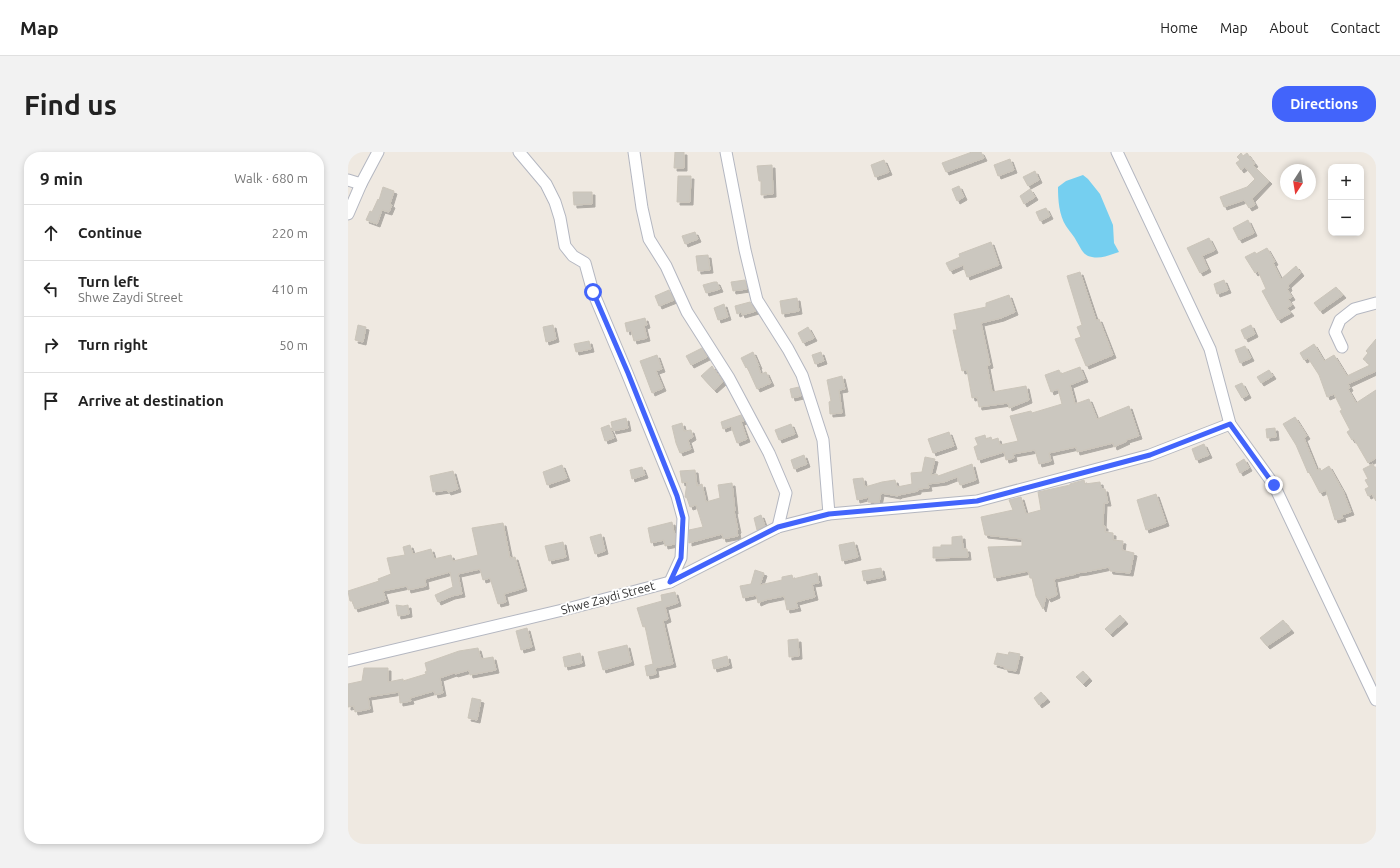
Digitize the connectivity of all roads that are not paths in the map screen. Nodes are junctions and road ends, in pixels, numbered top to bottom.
1 (378, 152) edge
2 (520, 152) edge
3 (634, 152) edge
4 (726, 152) edge
5 (1117, 152) edge
6 (348, 180) edge
7 (361, 184) junction
8 (348, 214) edge
9 (1376, 303) edge
10 (1342, 347) dead end
11 (1230, 424) junction
12 (829, 514) junction
13 (778, 527) junction
14 (670, 582) junction
15 (348, 661) edge
16 (1376, 700) edge

1 - 7 street
2 - 14 street
3 - 13 street
4 - 12 street
5 - 11 street
6 - 7 street
7 - 8 street
9 - 10 street
11 - 12 street, Shwe Zaydi Street
11 - 16 street
12 - 13 street, Shwe Zaydi Street
13 - 14 street, Shwe Zaydi Street
14 - 15 street, Shwe Zaydi Street

